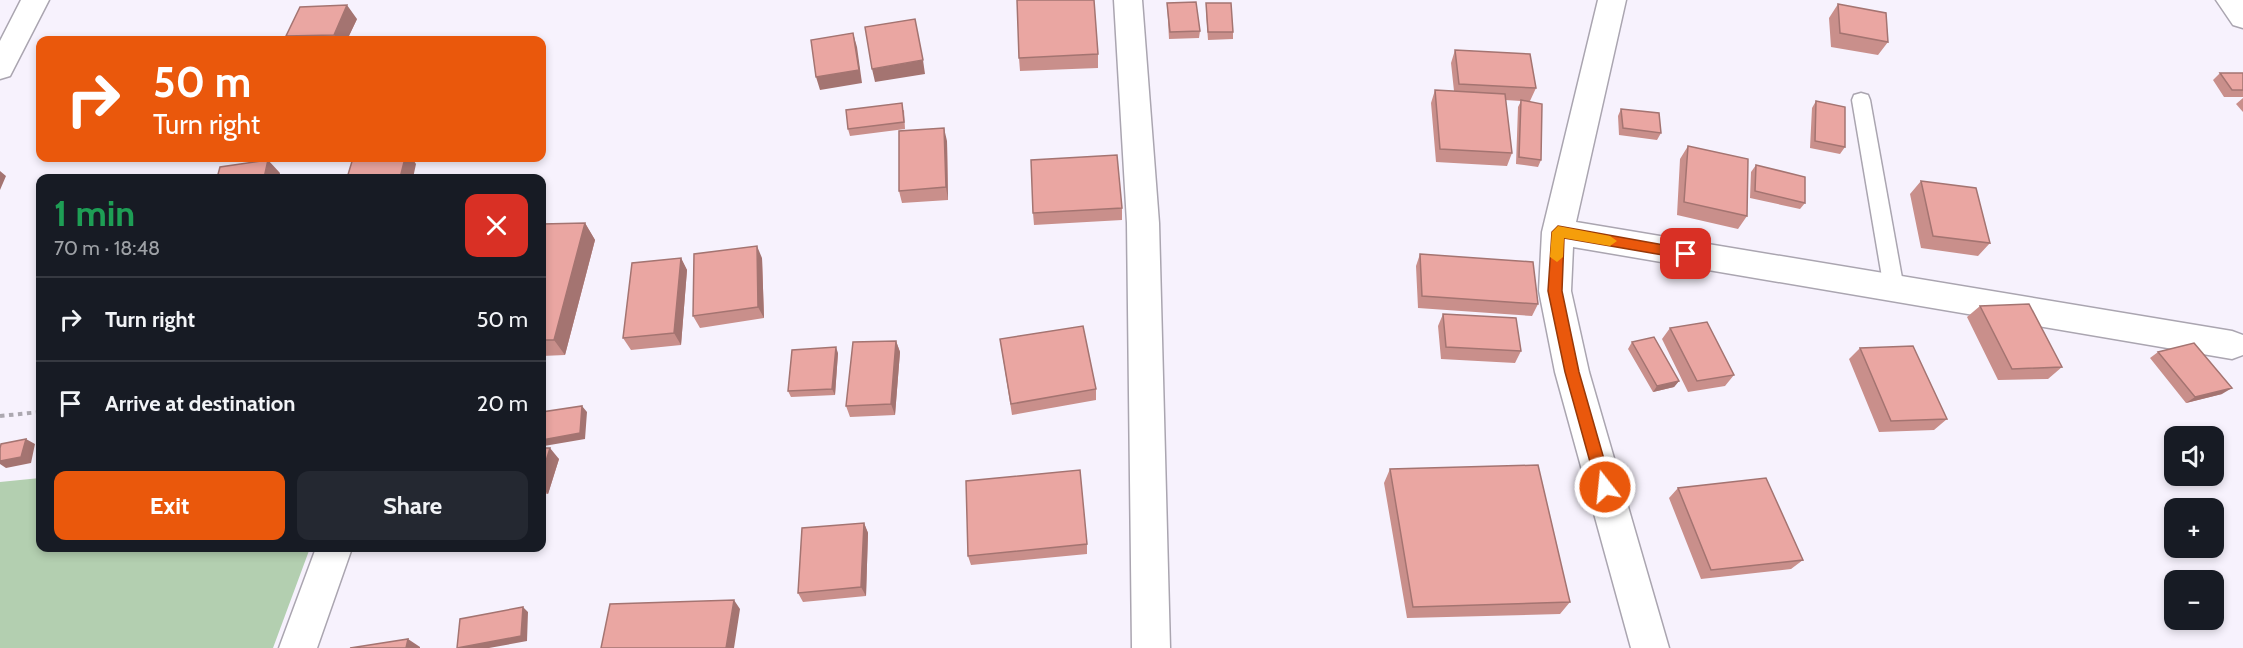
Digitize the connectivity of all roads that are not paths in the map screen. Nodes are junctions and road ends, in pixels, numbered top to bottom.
1 (35, 0) edge
2 (1128, 0) edge
3 (1612, 0) edge
4 (2230, 0) edge
5 (2243, 18) edge
6 (0, 69) edge
7 (1861, 100) dead end
8 (1558, 232) junction
9 (1894, 289) junction
10 (2232, 345) dead end
11 (333, 552) edge
12 (298, 648) edge
13 (1151, 648) edge
14 (1650, 648) edge

1 - 6 street
2 - 13 street
3 - 8 street
4 - 5 street
7 - 9 lane
8 - 9 street
8 - 14 street
9 - 10 street
11 - 12 street

